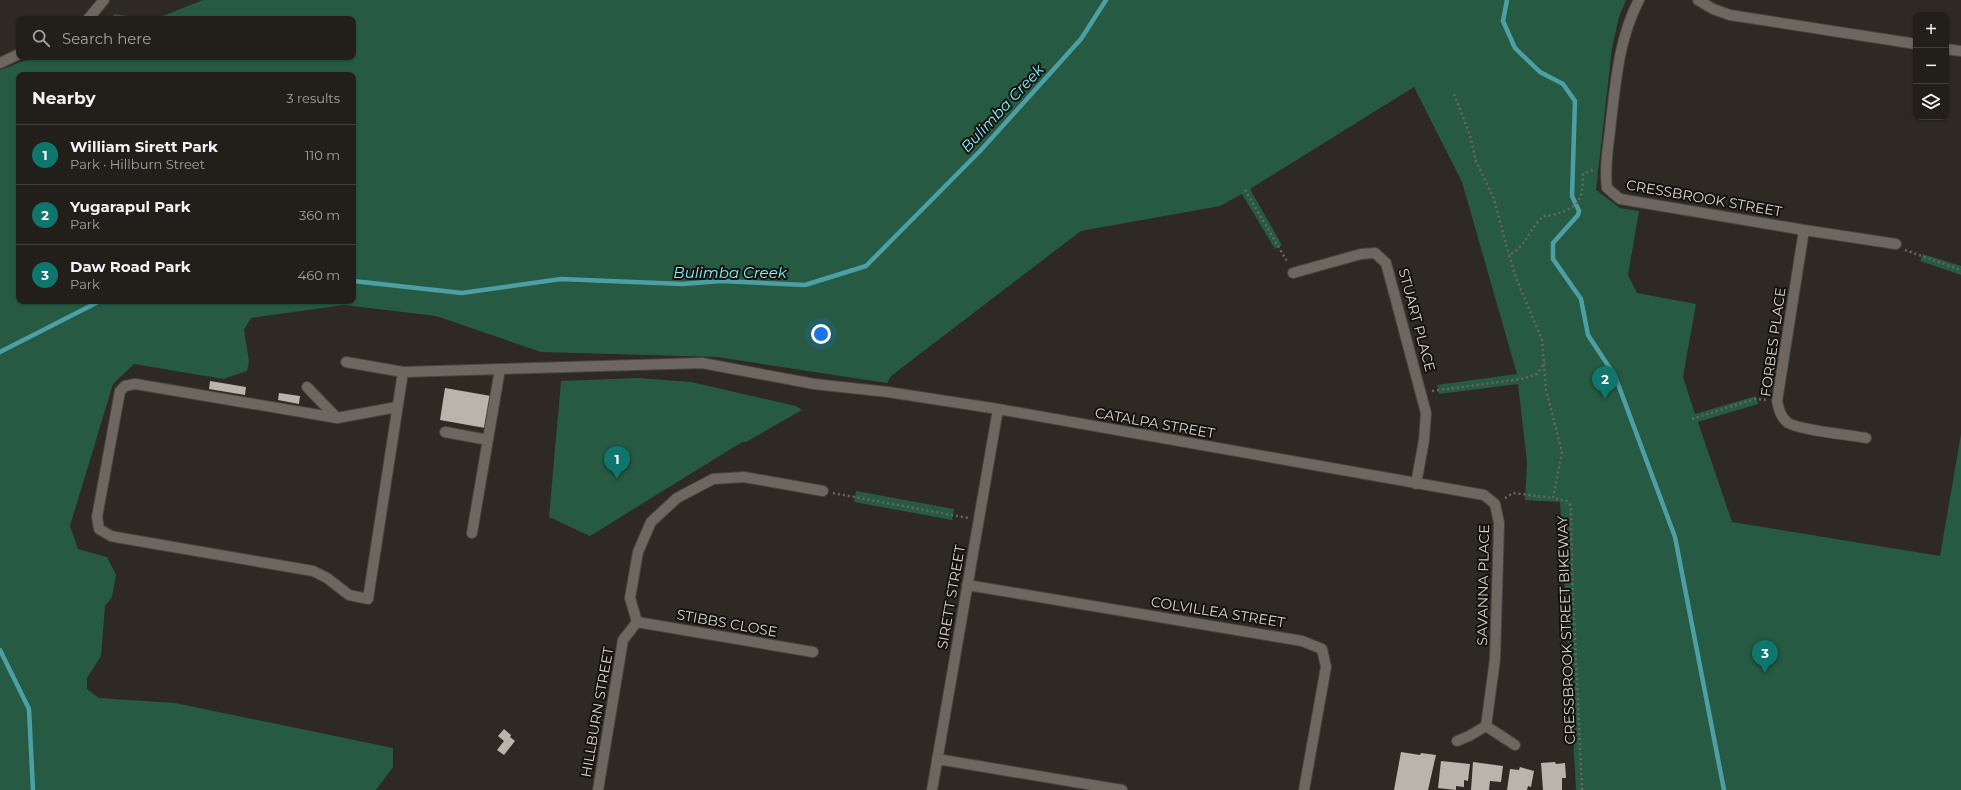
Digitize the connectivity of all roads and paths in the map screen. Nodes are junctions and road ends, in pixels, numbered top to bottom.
1 (104, 0) edge
2 (1639, 0) edge
3 (1698, 0) edge
4 (91, 16) edge
5 (1913, 44) edge
6 (1949, 49) edge
7 (1961, 51) edge
8 (16, 55) edge
9 (0, 63) edge
10 (1454, 94) dead end
11 (1606, 164) junction
12 (1245, 190) dead end
13 (1804, 230) junction
14 (1896, 244) joint
15 (1509, 255) junction
16 (1961, 270) edge
17 (1293, 273) joint
18 (346, 362) dead end
19 (1545, 362) junction
20 (500, 369) junction
21 (403, 372) junction
22 (307, 387) dead end
23 (1422, 392) junction
24 (1777, 401) junction
25 (397, 407) junction
26 (998, 409) junction
27 (337, 418) junction
28 (1692, 419) dead end
29 (445, 432) dead end
30 (1866, 438) dead end
31 (488, 440) junction
32 (1416, 484) junction
33 (823, 491) joint
34 (1553, 498) junction
35 (1495, 504) junction
36 (978, 521) junction
37 (472, 533) dead end
38 (967, 585) junction
39 (637, 622) junction
40 (813, 652) dead end
41 (1486, 726) junction
42 (1457, 742) dead end
43 (1515, 745) dead end
44 (937, 759) junction
45 (598, 790) edge
46 (932, 790) edge
47 (1122, 790) edge
48 (1304, 790) edge
49 (1582, 790) edge

1 - 4 street
2 - 11 street, CRESSBROOK STREET
3 - 5 street
6 - 7 street
8 - 9 street
10 - 15 path, CRESSBROOK STREET BIKEWAY
11 - 13 street, CRESSBROOK STREET
11 - 15 path
12 - 17 path
13 - 14 street, CRESSBROOK STREET
13 - 24 street, FORBES PLACE
14 - 16 path
15 - 19 path, CRESSBROOK STREET BIKEWAY
17 - 23 street, STUART PLACE
18 - 21 street, CATALPA STREET
19 - 23 path
19 - 34 path, CRESSBROOK STREET BIKEWAY
20 - 21 street, CATALPA STREET
20 - 26 street, CATALPA STREET
20 - 31 street
21 - 25 street
22 - 27 street
23 - 32 street, STUART PLACE
24 - 28 path
24 - 30 street, FORBES PLACE
25 - 27 street
25 - 27 street
26 - 32 street, CATALPA STREET
26 - 36 street, SIRETT STREET
29 - 31 street
31 - 37 street
32 - 35 street, SAVANNA PLACE
33 - 36 path
33 - 39 street
34 - 35 path
34 - 49 path, CRESSBROOK STREET BIKEWAY
35 - 41 street, SAVANNA PLACE
36 - 38 street, SIRETT STREET
38 - 44 street, SIRETT STREET
38 - 48 street, COLVILLEA STREET
39 - 40 street, STIBBS CLOSE
39 - 45 street, HILLBURN STREET
41 - 42 street
41 - 43 street
44 - 46 street, SIRETT STREET
44 - 47 street

